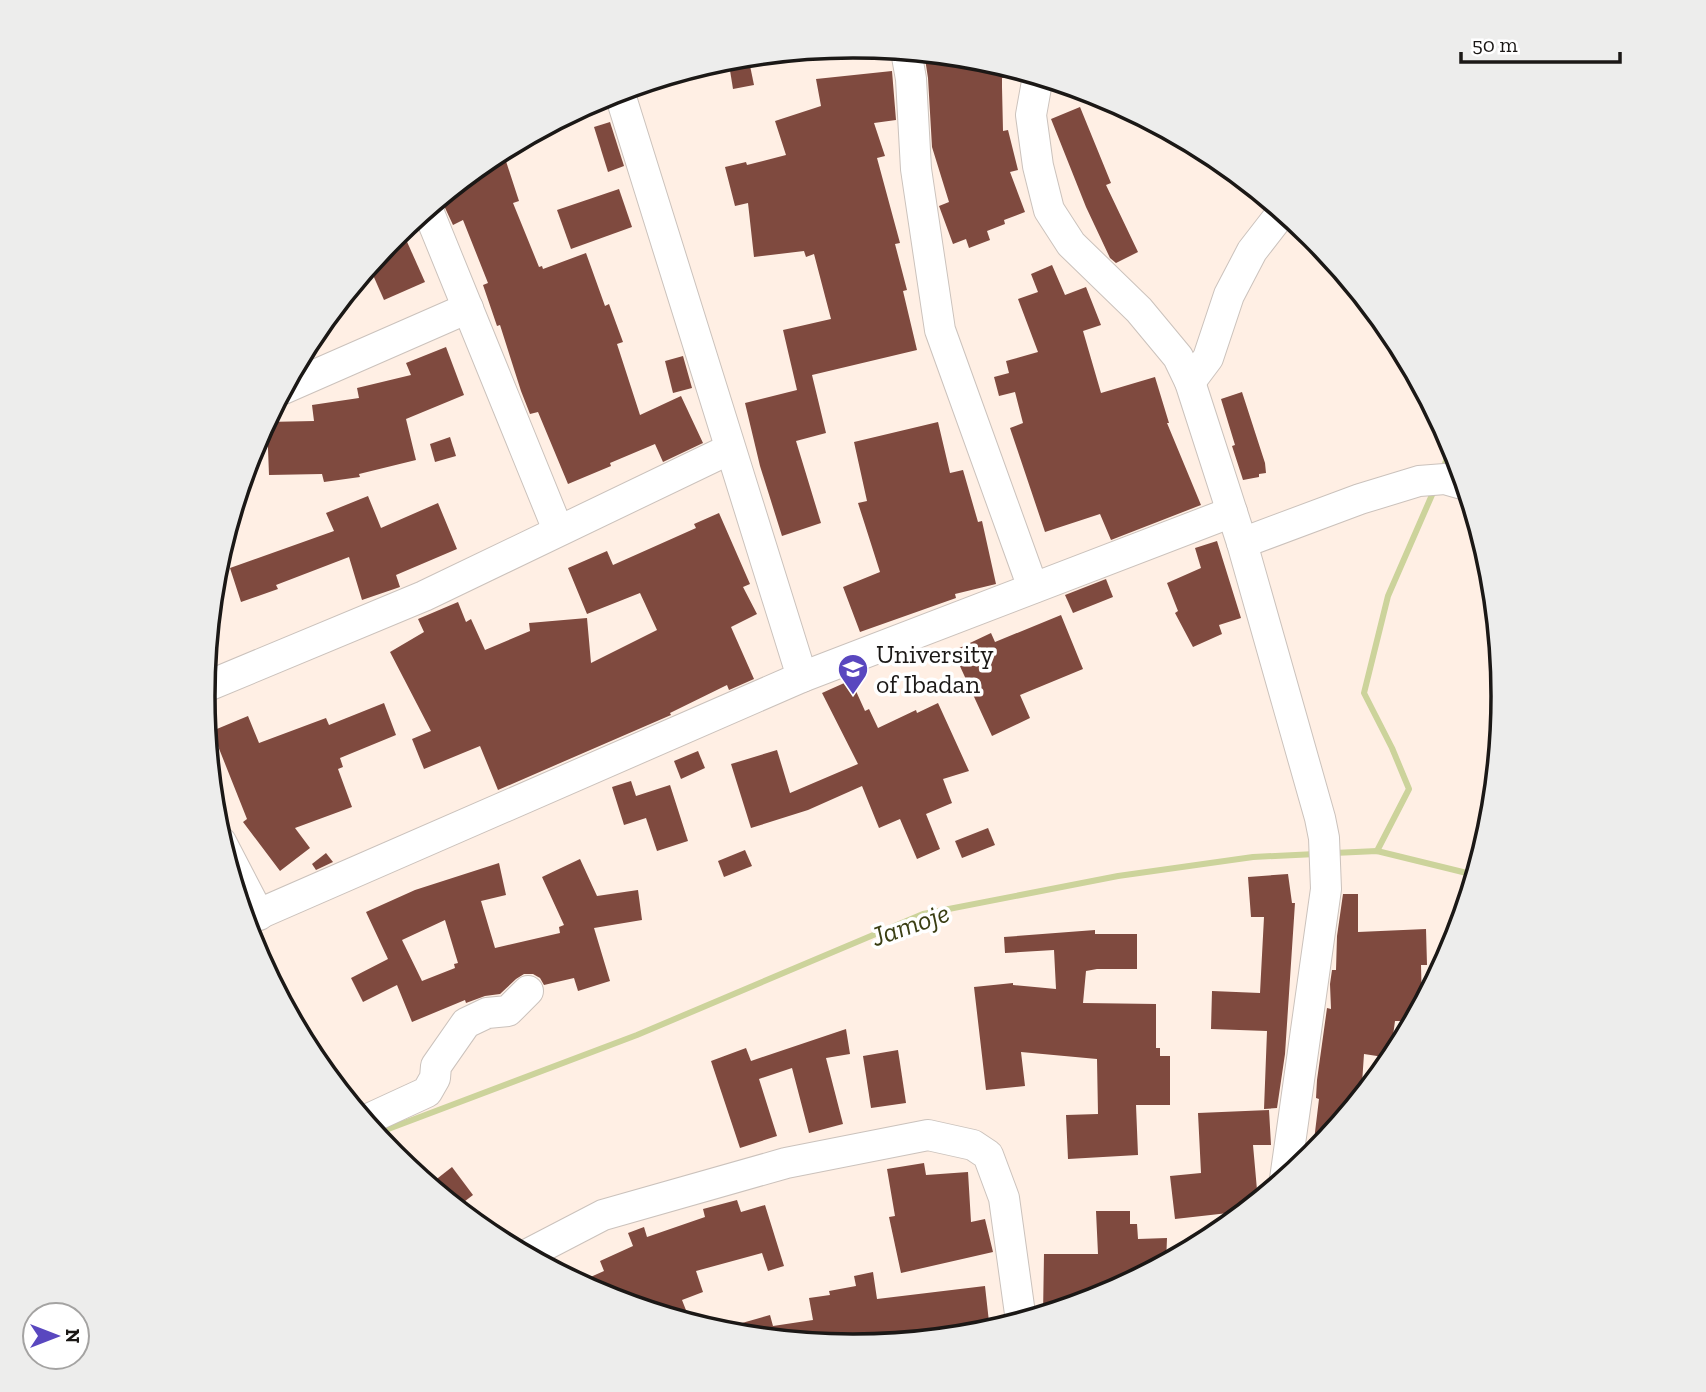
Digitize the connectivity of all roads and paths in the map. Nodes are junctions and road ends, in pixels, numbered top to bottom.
1 (908, 60) edge
2 (1036, 85) edge
3 (622, 101) edge
4 (431, 217) edge
5 (1277, 219) edge
6 (468, 308) junction
7 (1190, 382) junction
8 (297, 383) edge
9 (730, 449) junction
10 (1454, 481) edge
11 (1232, 512) junction
12 (558, 530) junction
13 (1242, 543) junction
14 (1033, 588) junction
15 (802, 677) junction
16 (215, 683) edge
17 (255, 917) edge
18 (528, 991) dead end
19 (373, 1117) edge
20 (1287, 1163) edge
21 (536, 1250) edge
22 (1020, 1312) edge

1 - 14 street
2 - 7 street
3 - 9 street
4 - 6 street
5 - 7 street
6 - 8 street
6 - 12 street
7 - 11 street
9 - 12 street
9 - 15 street
10 - 13 street
11 - 13 street
11 - 14 street
12 - 16 street
13 - 20 street
14 - 15 street
15 - 17 street
18 - 19 street
21 - 22 street

